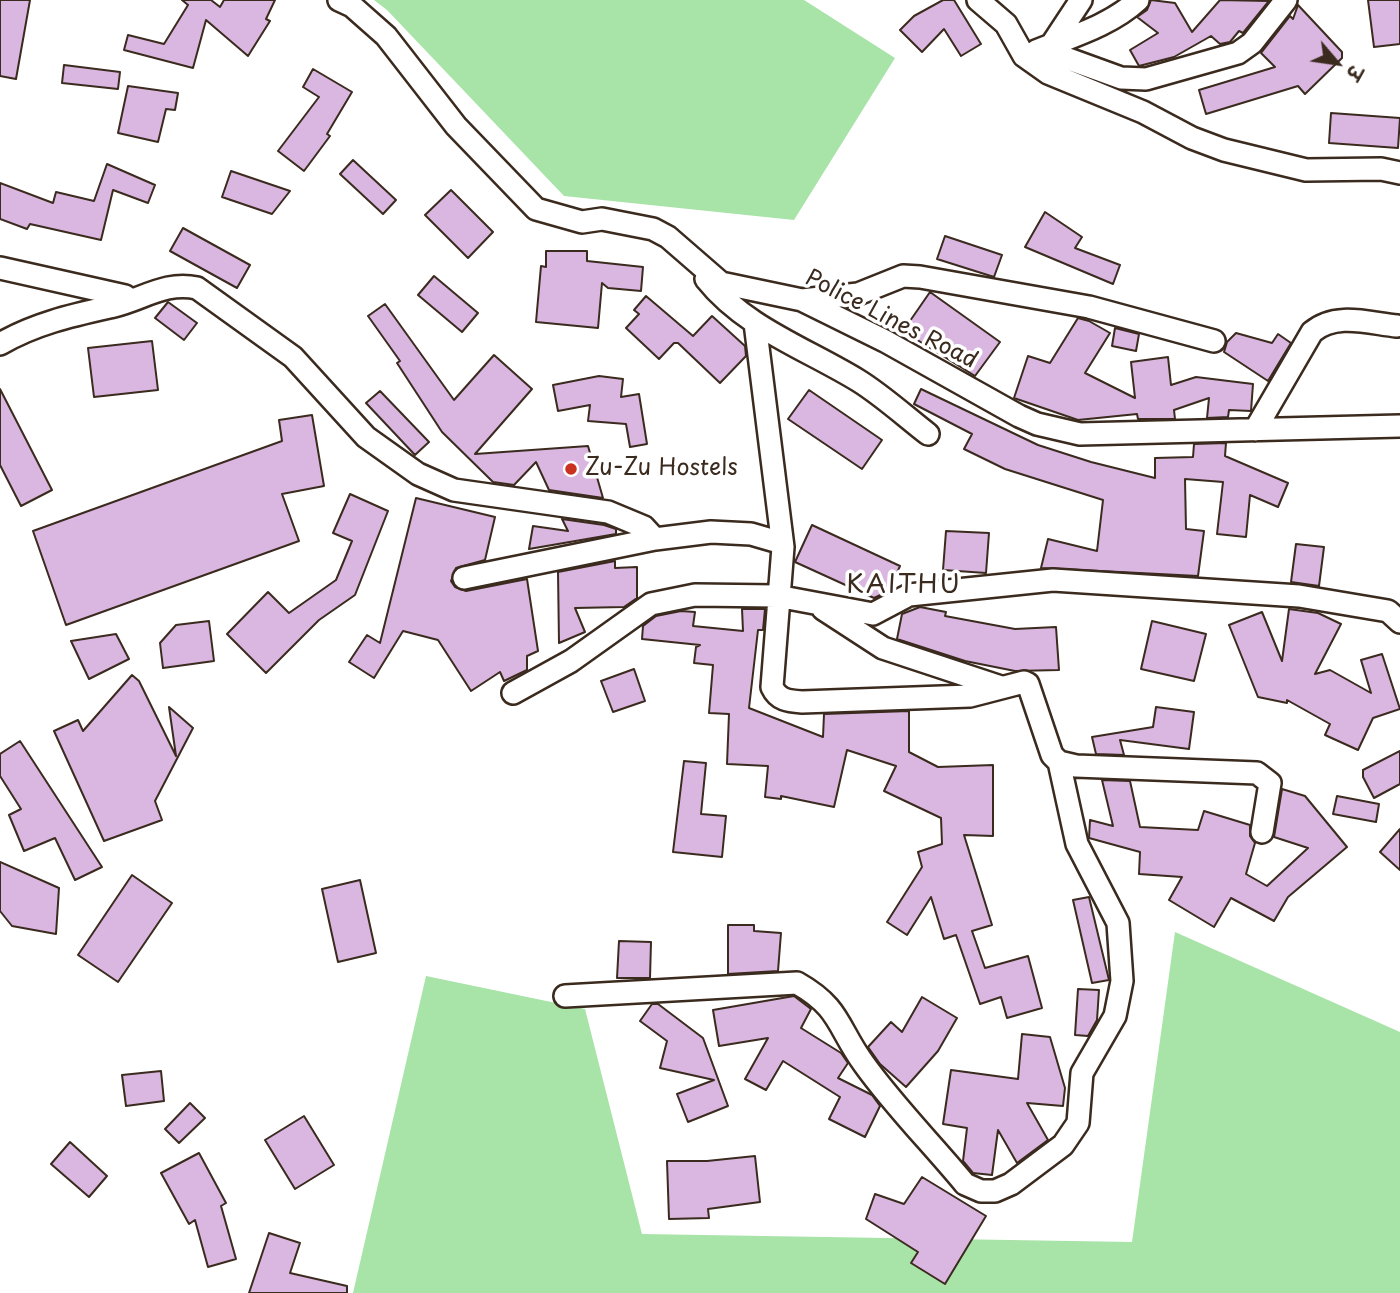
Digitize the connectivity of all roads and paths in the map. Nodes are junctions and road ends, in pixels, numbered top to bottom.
1 (339, 0) edge
2 (978, 0) edge
3 (1080, 0) edge
4 (1138, 0) edge
5 (1286, 0) edge
6 (1039, 50) junction
7 (1400, 173) edge
8 (0, 255) edge
9 (694, 263) junction
10 (0, 268) edge
11 (29, 275) junction
12 (130, 300) junction
13 (802, 300) junction
14 (755, 323) junction
15 (1397, 327) dead end
16 (1214, 341) dead end
17 (0, 344) edge
18 (1400, 426) edge
19 (1255, 430) junction
20 (928, 434) dead end
21 (655, 539) junction
22 (782, 543) junction
23 (464, 578) dead end
24 (777, 596) junction
25 (815, 603) junction
26 (1400, 622) edge
27 (1001, 687) junction
28 (513, 693) dead end
29 (1059, 762) junction
30 (1262, 832) dead end
31 (565, 996) dead end

1 - 9 street, Police Lines Road
2 - 6 street
3 - 6 street
4 - 6 street
5 - 6 street
6 - 7 street
8 - 11 street
9 - 13 street, Police Lines Road
9 - 14 street
10 - 11 street
11 - 12 street
12 - 17 street
12 - 21 street
13 - 16 street
13 - 19 street, Police Lines Road
14 - 20 street
14 - 22 street
15 - 19 street
18 - 19 street, Police Lines Road
21 - 22 street
21 - 23 street
22 - 24 street
24 - 25 street
24 - 27 street
24 - 28 street
25 - 26 street
25 - 27 street
27 - 29 street
29 - 30 street
29 - 31 street

